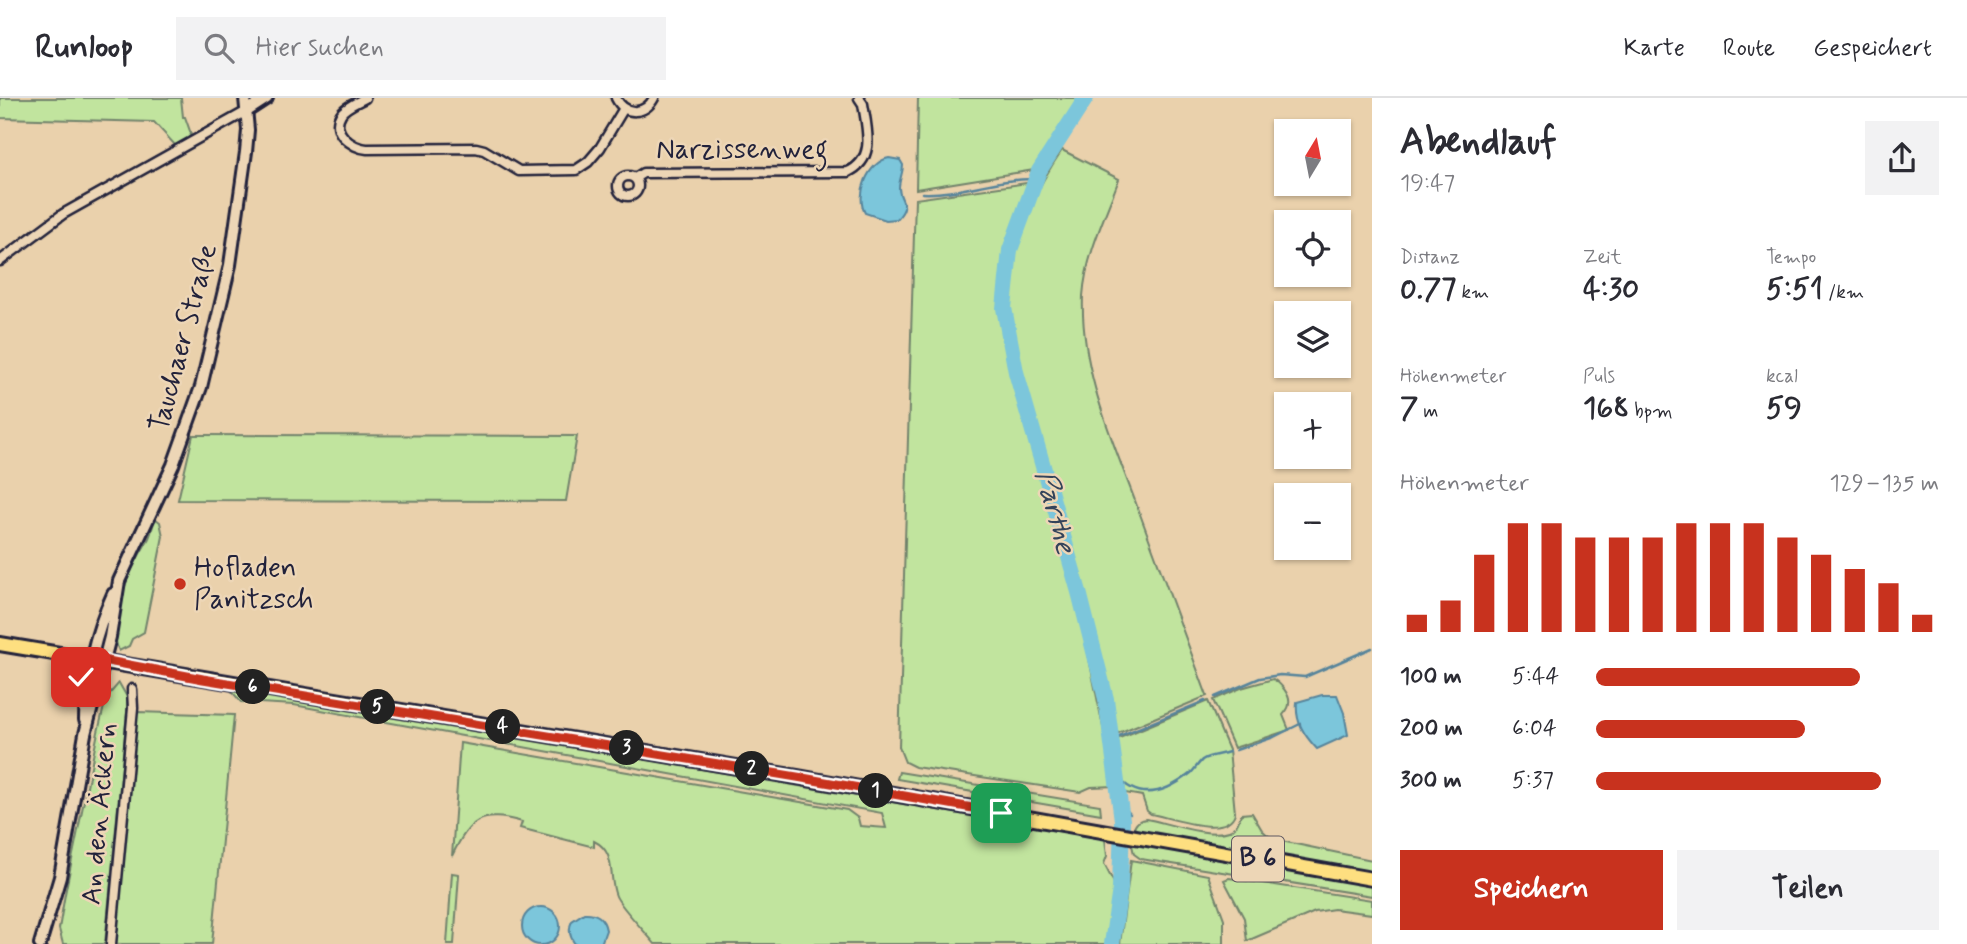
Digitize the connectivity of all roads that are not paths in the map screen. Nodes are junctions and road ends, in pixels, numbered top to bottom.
1 (245, 98) edge
2 (267, 98) edge
3 (365, 98) edge
4 (616, 98) edge
5 (654, 98) edge
6 (859, 98) edge
7 (624, 108) junction
8 (247, 111) junction
9 (635, 178) dead end
10 (0, 261) edge
11 (0, 644) edge
12 (57, 653) junction
13 (98, 659) junction
14 (132, 689) dead end
15 (85, 691) junction
16 (85, 734) junction
17 (1372, 879) edge
18 (40, 944) edge
19 (111, 944) edge

1 - 8 street, Tauchaer Straße
2 - 8 street
3 - 7 street
4 - 7 street
5 - 7 street
6 - 9 street, Narzissenweg
8 - 10 street
8 - 13 street, Tauchaer Straße
11 - 12 main road, B 6
12 - 13 main road, B 6
12 - 15 street
13 - 15 street
13 - 16 street
13 - 17 main road, B 6
14 - 19 street, An den Äckern
15 - 16 street
16 - 18 street

